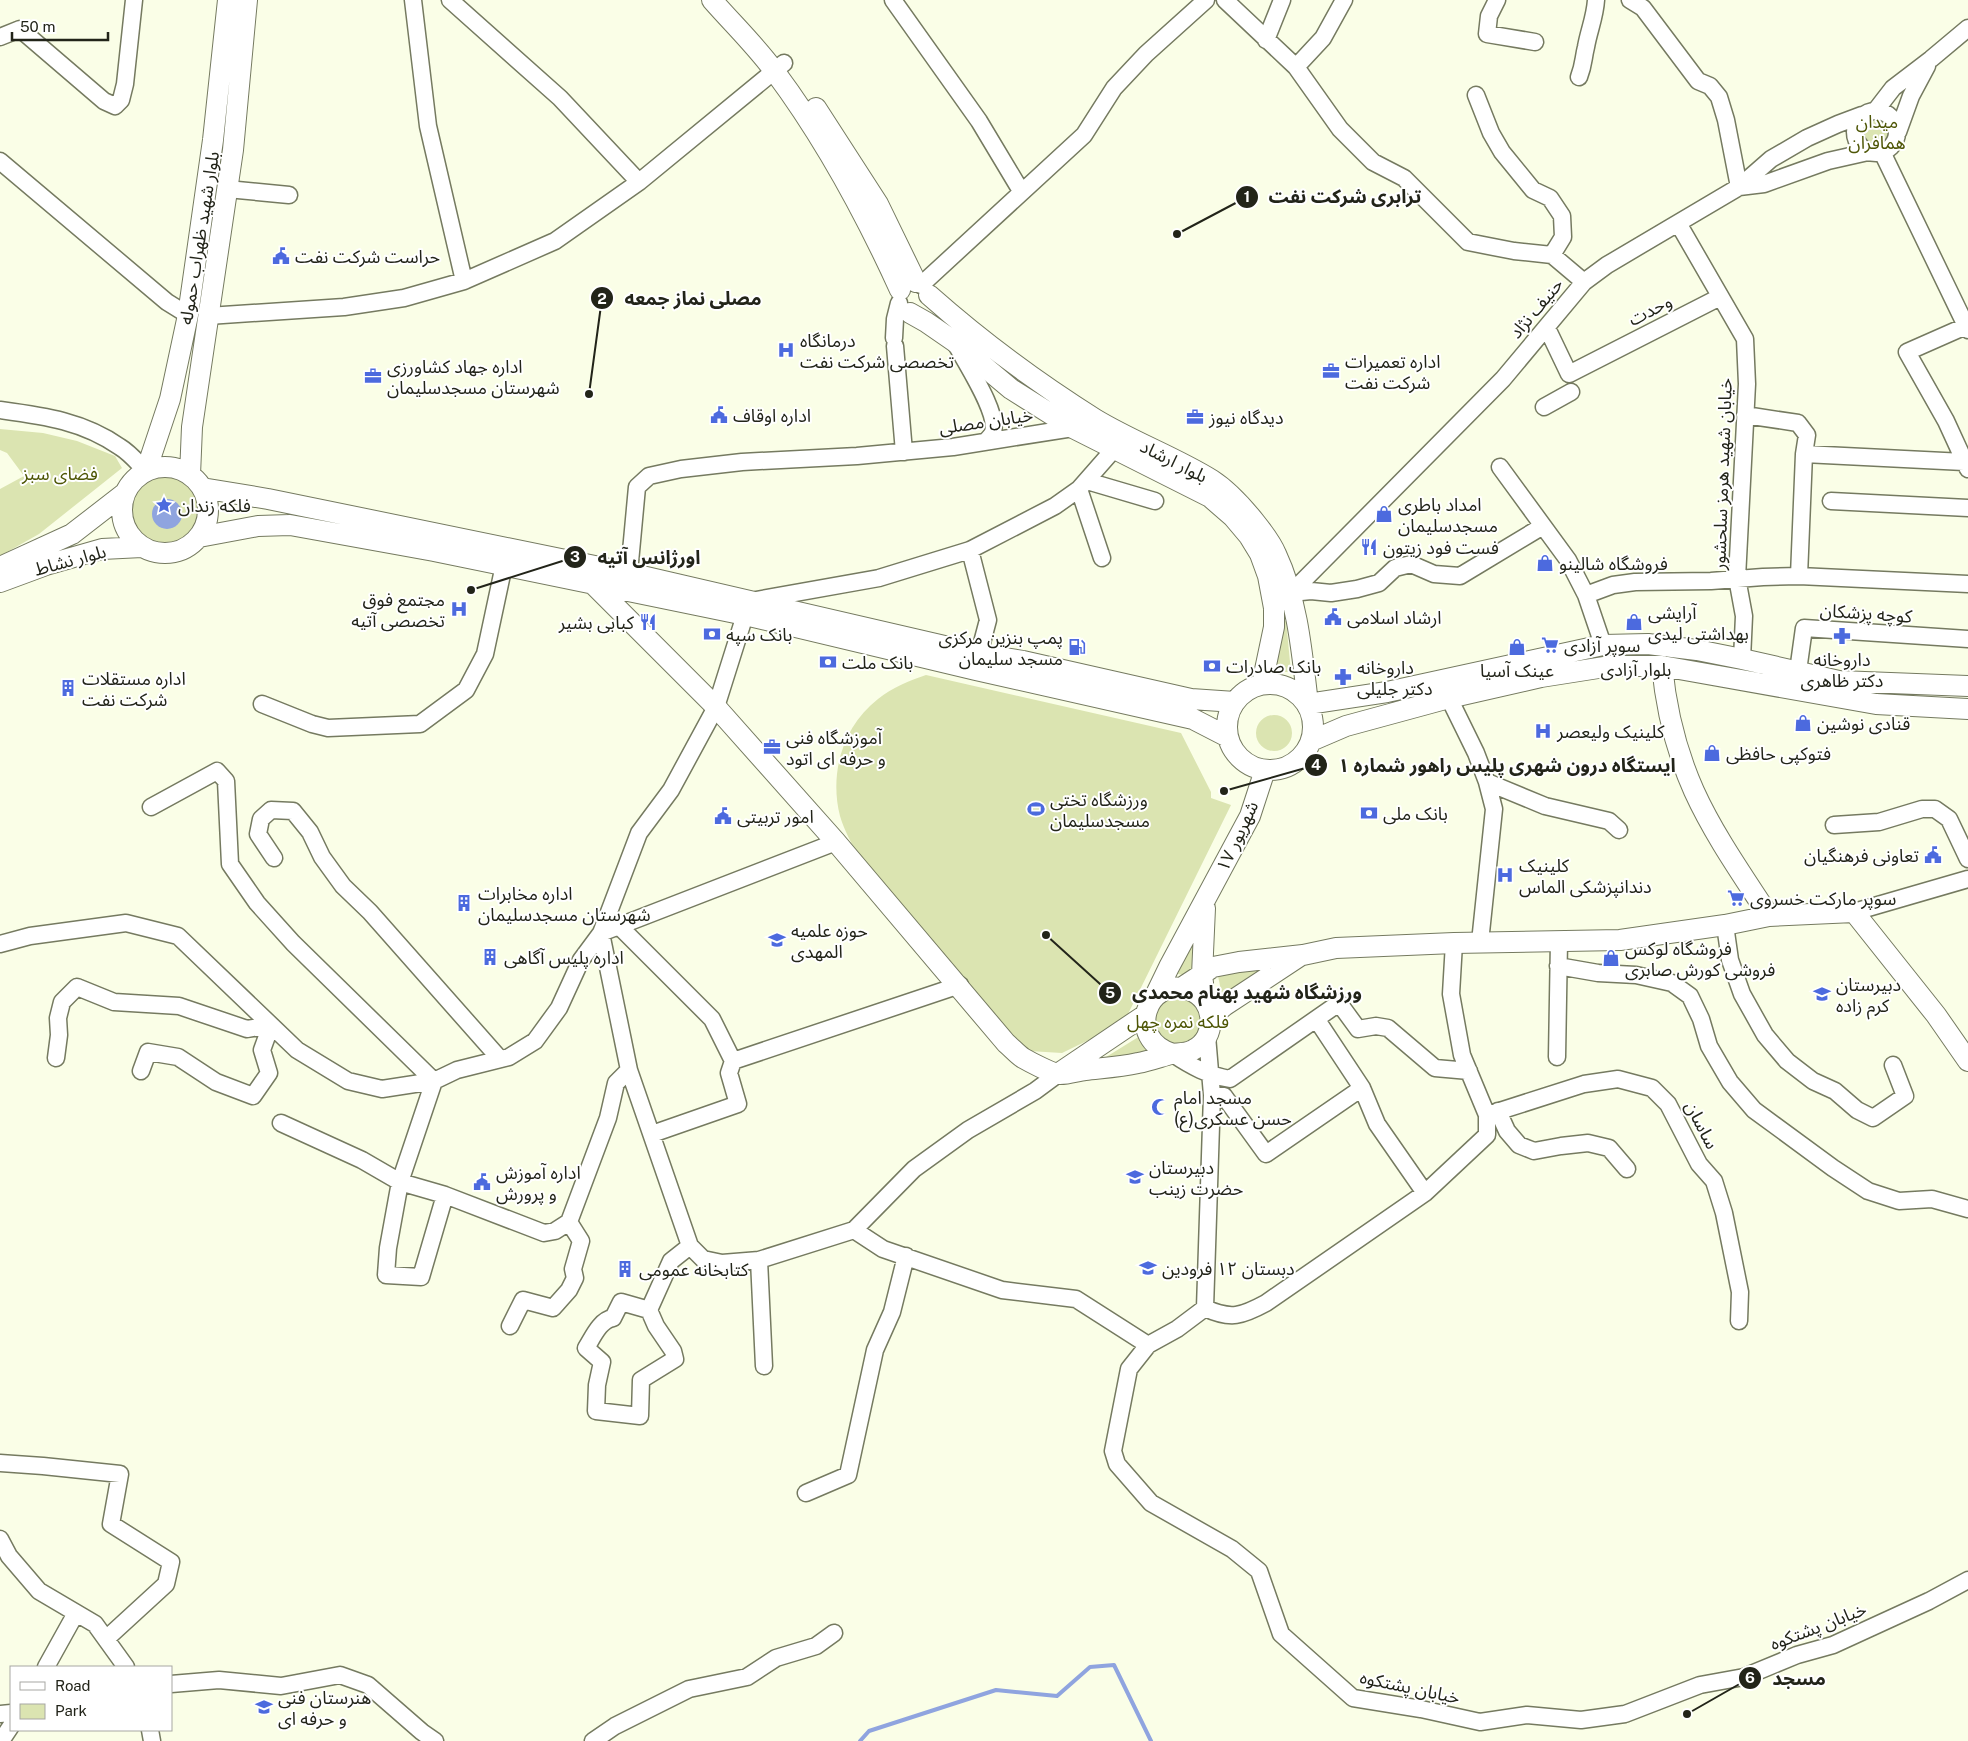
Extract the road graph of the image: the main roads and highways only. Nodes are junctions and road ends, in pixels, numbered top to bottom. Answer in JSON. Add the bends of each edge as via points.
{"nodes":[{"id":1,"x":228,"y":0,"type":"edge"},
{"id":2,"x":247,"y":0,"type":"edge"},
{"id":3,"x":712,"y":0,"type":"edge"},
{"id":4,"x":730,"y":0,"type":"edge"},
{"id":5,"x":779,"y":67,"type":"junction"},
{"id":6,"x":912,"y":295,"type":"junction"},
{"id":7,"x":164,"y":417,"type":"junction"},
{"id":8,"x":193,"y":419,"type":"junction"},
{"id":9,"x":1088,"y":429,"type":"junction"},
{"id":10,"x":146,"y":471,"type":"junction"},
{"id":11,"x":196,"y":481,"type":"junction"},
{"id":12,"x":125,"y":493,"type":"junction"},
{"id":13,"x":261,"y":498,"type":"junction"},
{"id":14,"x":258,"y":526,"type":"junction"},
{"id":15,"x":199,"y":538,"type":"junction"},
{"id":16,"x":142,"y":547,"type":"junction"},
{"id":17,"x":0,"y":567,"type":"edge"},
{"id":18,"x":0,"y":582,"type":"edge"},
{"id":19,"x":592,"y":583,"type":"junction"},
{"id":20,"x":749,"y":608,"type":"junction"},
{"id":21,"x":1662,"y":666,"type":"junction"},
{"id":22,"x":1262,"y":684,"type":"junction"},
{"id":23,"x":1968,"y":686,"type":"edge"},
{"id":24,"x":1235,"y":702,"type":"junction"},
{"id":25,"x":1308,"y":704,"type":"junction"},
{"id":26,"x":1968,"y":709,"type":"edge"},
{"id":27,"x":1228,"y":737,"type":"junction"},
{"id":28,"x":1312,"y":742,"type":"junction"},
{"id":29,"x":1265,"y":770,"type":"junction"},
{"id":30,"x":1206,"y":901,"type":"junction"},
{"id":31,"x":1769,"y":916,"type":"junction"},
{"id":32,"x":1203,"y":931,"type":"junction"},
{"id":33,"x":1303,"y":955,"type":"junction"},
{"id":34,"x":1222,"y":965,"type":"junction"},
{"id":35,"x":1202,"y":975,"type":"junction"},
{"id":36,"x":1181,"y":988,"type":"junction"},
{"id":37,"x":1150,"y":1006,"type":"junction"},
{"id":38,"x":1208,"y":1019,"type":"junction"},
{"id":39,"x":1173,"y":1054,"type":"junction"},
{"id":40,"x":1968,"y":1061,"type":"edge"},
{"id":41,"x":1058,"y":1074,"type":"junction"}],
"edges":[{"from":1,"to":7,"type":"main road","name":"بلوار شهید ظهراب حموله","via":[[213,140],[188,315]]},
{"from":2,"to":8,"type":"main road","name":"بلوار شهید ظهراب حموله","via":[[233,150]]},
{"from":3,"to":5,"type":"main road"},
{"from":4,"to":5,"type":"main road"},
{"from":5,"to":6,"type":"main road"},
{"from":6,"to":9,"type":"main road","name":"بلوار ارشاد","via":[[1000,355]]},
{"from":6,"to":9,"type":"main road","name":"بلوار ارشاد","via":[[926,322],[1011,389]]},
{"from":7,"to":8,"type":"main road","via":[[169,430],[175,434],[186,429]]},
{"from":7,"to":10,"type":"main road","name":"بلوار شهید ظهراب حموله"},
{"from":8,"to":11,"type":"main road","name":"بلوار شهید ظهراب حموله"},
{"from":9,"to":22,"type":"main road","name":"بلوار ارشاد","via":[[1115,448],[1210,497],[1234,517],[1252,542],[1268,576],[1274,608],[1274,628]]},
{"from":9,"to":25,"type":"main road","name":"بلوار ارشاد","via":[[1214,481],[1239,502],[1264,533],[1276,553],[1291,593]]},
{"from":10,"to":11,"type":"main road","via":[[168,467],[180,470]]},
{"from":10,"to":12,"type":"main road","via":[[130,484]]},
{"from":11,"to":13,"type":"main road"},
{"from":11,"to":15,"type":"main road","via":[[209,508]]},
{"from":12,"to":16,"type":"main road","via":[[122,512],[126,530]]},
{"from":12,"to":17,"type":"main road","name":"بلوار نشاط","via":[[72,534]]},
{"from":13,"to":14,"type":"main road","via":[[246,510]]},
{"from":13,"to":20,"type":"main road","via":[[629,574]]},
{"from":14,"to":15,"type":"main road"},
{"from":14,"to":19,"type":"main road","via":[[290,525]]},
{"from":15,"to":16,"type":"main road","via":[[184,550],[174,553],[154,553]]},
{"from":16,"to":18,"type":"main road","name":"بلوار نشاط","via":[[102,549]]},
{"from":19,"to":20,"type":"main road"},
{"from":19,"to":41,"type":"main road","via":[[716,707],[836,842],[1006,1043],[1023,1058]]},
{"from":20,"to":24,"type":"main road","via":[[1023,661],[1191,699]]},
{"from":20,"to":27,"type":"main road","via":[[1193,719]]},
{"from":21,"to":26,"type":"main road","name":"بلوار آزادی","via":[[1876,704]]},
{"from":21,"to":28,"type":"main road","name":"بلوار آزادی","via":[[1611,666],[1541,677],[1346,726]]},
{"from":21,"to":31,"type":"main road","via":[[1677,744],[1694,791]]},
{"from":22,"to":24,"type":"main road"},
{"from":22,"to":25,"type":"main road","via":[[1288,687]]},
{"from":23,"to":25,"type":"main road","name":"بلوار آزادی","via":[[1839,681],[1742,658],[1648,644],[1603,645],[1387,692]]},
{"from":24,"to":27,"type":"main road","via":[[1227,719]]},
{"from":25,"to":28,"type":"main road","via":[[1313,716]]},
{"from":27,"to":29,"type":"main road","via":[[1241,760]]},
{"from":28,"to":29,"type":"main road","via":[[1293,764]]},
{"from":29,"to":30,"type":"main road","name":"۱۷ شهریور","via":[[1250,816]]},
{"from":30,"to":32,"type":"main road"},
{"from":30,"to":37,"type":"main road","name":"۱۷ شهریور"},
{"from":31,"to":33,"type":"main road","via":[[1620,940],[1336,948]]},
{"from":31,"to":40,"type":"main road","via":[[1854,912],[1936,1015]]},
{"from":32,"to":34,"type":"main road"},
{"from":32,"to":35,"type":"main road"},
{"from":33,"to":34,"type":"main road"},
{"from":33,"to":38,"type":"main road"},
{"from":34,"to":35,"type":"main road"},
{"from":35,"to":36,"type":"main road"},
{"from":35,"to":38,"type":"main road"},
{"from":36,"to":37,"type":"main road","via":[[1171,989]]},
{"from":36,"to":38,"type":"main road","via":[[1200,996]]},
{"from":37,"to":39,"type":"main road","via":[[1145,1025],[1148,1036],[1163,1051]]},
{"from":37,"to":41,"type":"main road"},
{"from":38,"to":39,"type":"main road","via":[[1201,1044],[1184,1054]]},
{"from":39,"to":41,"type":"main road","via":[[1137,1064]]}]}
